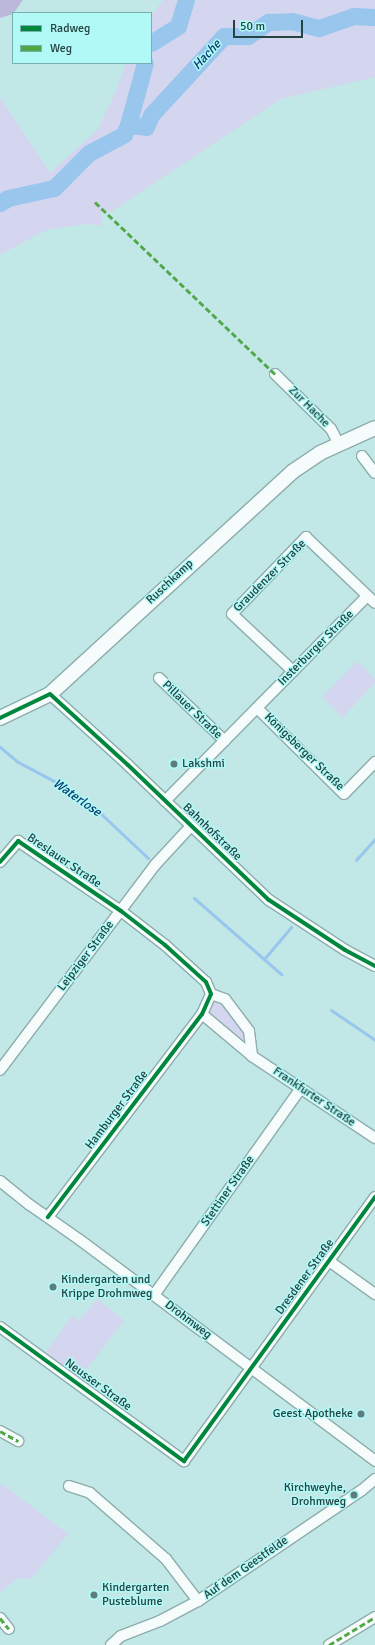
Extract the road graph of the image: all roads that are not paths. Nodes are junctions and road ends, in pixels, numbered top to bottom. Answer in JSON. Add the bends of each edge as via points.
{"nodes":[{"id":1,"x":275,"y":374,"type":"dead end"},
{"id":2,"x":375,"y":428,"type":"edge"},
{"id":3,"x":339,"y":444,"type":"junction"},
{"id":4,"x":362,"y":456,"type":"dead end"},
{"id":5,"x":375,"y":473,"type":"edge"},
{"id":6,"x":371,"y":600,"type":"edge"},
{"id":7,"x":293,"y":671,"type":"junction"},
{"id":8,"x":159,"y":678,"type":"dead end"},
{"id":9,"x":50,"y":694,"type":"junction"},
{"id":10,"x":257,"y":708,"type":"junction"},
{"id":11,"x":0,"y":718,"type":"edge"},
{"id":12,"x":225,"y":741,"type":"junction"},
{"id":13,"x":375,"y":762,"type":"edge"},
{"id":14,"x":165,"y":801,"type":"junction"},
{"id":15,"x":191,"y":826,"type":"junction"},
{"id":16,"x":0,"y":862,"type":"edge"},
{"id":17,"x":121,"y":911,"type":"junction"},
{"id":18,"x":375,"y":966,"type":"edge"},
{"id":19,"x":211,"y":994,"type":"junction"},
{"id":20,"x":202,"y":1014,"type":"junction"},
{"id":21,"x":252,"y":1056,"type":"junction"},
{"id":22,"x":0,"y":1070,"type":"edge"},
{"id":23,"x":301,"y":1088,"type":"junction"},
{"id":24,"x":375,"y":1138,"type":"edge"},
{"id":25,"x":0,"y":1181,"type":"edge"},
{"id":26,"x":375,"y":1197,"type":"edge"},
{"id":27,"x":48,"y":1218,"type":"junction"},
{"id":28,"x":329,"y":1261,"type":"junction"},
{"id":29,"x":375,"y":1294,"type":"edge"},
{"id":30,"x":154,"y":1295,"type":"junction"},
{"id":31,"x":0,"y":1327,"type":"edge"},
{"id":32,"x":253,"y":1368,"type":"junction"},
{"id":33,"x":0,"y":1431,"type":"edge"},
{"id":34,"x":18,"y":1441,"type":"dead end"},
{"id":35,"x":184,"y":1461,"type":"joint"},
{"id":36,"x":375,"y":1461,"type":"edge"},
{"id":37,"x":375,"y":1479,"type":"edge"},
{"id":38,"x":69,"y":1486,"type":"dead end"},
{"id":39,"x":198,"y":1601,"type":"junction"},
{"id":40,"x":375,"y":1617,"type":"edge"},
{"id":41,"x":0,"y":1618,"type":"edge"},
{"id":42,"x":9,"y":1629,"type":"dead end"},
{"id":43,"x":111,"y":1645,"type":"edge"},
{"id":44,"x":329,"y":1645,"type":"edge"}],
"edges":[{"from":1,"to":3,"type":"street","name":"Zur Hache","via":[[331,429]]},
{"from":2,"to":3,"type":"main road","name":"Ruschkamp"},
{"from":3,"to":9,"type":"main road","name":"Ruschkamp","via":[[314,457],[275,485]]},
{"from":4,"to":5,"type":"street"},
{"from":6,"to":7,"type":"street","name":"Insterburger Straße"},
{"from":6,"to":7,"type":"street","name":"Graudenzer Straße","via":[[306,537],[232,614]]},
{"from":7,"to":10,"type":"street","name":"Insterburger Straße"},
{"from":8,"to":12,"type":"street","name":"Pillauer Straße"},
{"from":9,"to":11,"type":"main road","name":"Ruschkamp"},
{"from":9,"to":14,"type":"street","name":"Bahnhofstraße"},
{"from":10,"to":12,"type":"street","name":"Königsberger Straße"},
{"from":10,"to":13,"type":"street","name":"Königsberger Straße","via":[[344,794]]},
{"from":12,"to":14,"type":"street","name":"Königsberger Straße"},
{"from":14,"to":15,"type":"street","name":"Bahnhofstraße"},
{"from":15,"to":17,"type":"street","name":"Leipziger Straße","via":[[155,865]]},
{"from":15,"to":18,"type":"street","name":"Bahnhofstraße","via":[[269,900],[345,950]]},
{"from":16,"to":17,"type":"street","name":"Breslauer Straße","via":[[18,841]]},
{"from":17,"to":19,"type":"street","via":[[165,945],[206,982]]},
{"from":17,"to":22,"type":"street","name":"Leipziger Straße"},
{"from":19,"to":20,"type":"street"},
{"from":19,"to":21,"type":"street","via":[[225,999],[249,1030]]},
{"from":20,"to":21,"type":"street","name":"Frankfurter Straße"},
{"from":20,"to":27,"type":"street","name":"Hamburger Straße"},
{"from":21,"to":23,"type":"street","name":"Frankfurter Straße"},
{"from":23,"to":24,"type":"street","name":"Frankfurter Straße"},
{"from":23,"to":30,"type":"street","name":"Stettiner Straße"},
{"from":25,"to":27,"type":"street","name":"Drohmweg"},
{"from":26,"to":28,"type":"street","name":"Dresdener Straße"},
{"from":27,"to":30,"type":"street","name":"Drohmweg"},
{"from":28,"to":29,"type":"street"},
{"from":28,"to":32,"type":"street","name":"Dresdener Straße"},
{"from":30,"to":32,"type":"street","name":"Drohmweg"},
{"from":31,"to":35,"type":"street","name":"Neusser Straße"},
{"from":32,"to":35,"type":"street","name":"Dresdener Straße"},
{"from":32,"to":36,"type":"street","name":"Drohmweg"},
{"from":33,"to":34,"type":"street"},
{"from":37,"to":39,"type":"street","name":"Auf dem Geestfelde"},
{"from":38,"to":39,"type":"street","via":[[90,1493],[166,1559]]},
{"from":39,"to":43,"type":"street","name":"Auf dem Geestfelde","via":[[160,1621],[121,1636]]},
{"from":40,"to":44,"type":"street"},
{"from":41,"to":42,"type":"street"}]}
